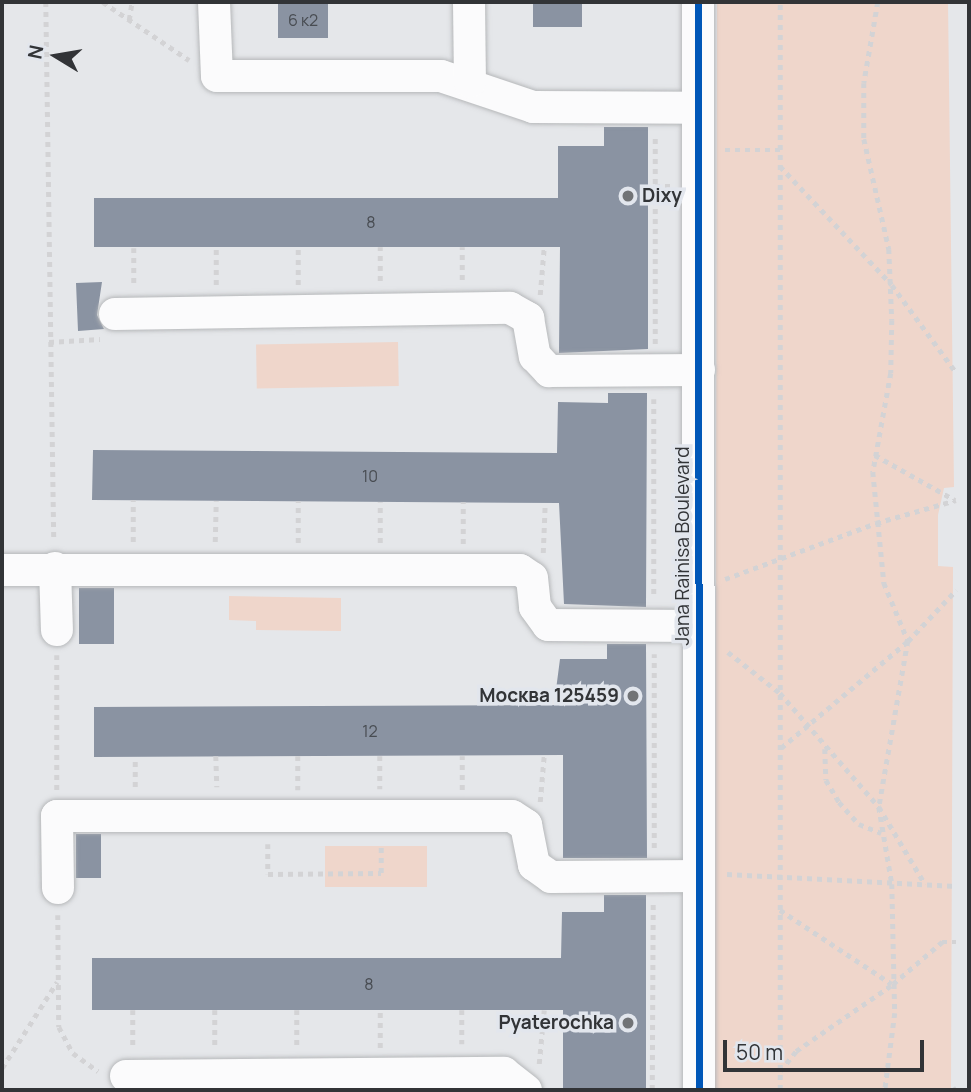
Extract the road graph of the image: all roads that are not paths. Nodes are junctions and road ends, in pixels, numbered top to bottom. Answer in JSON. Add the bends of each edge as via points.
{"nodes":[{"id":1,"x":214,"y":2,"type":"edge"},
{"id":2,"x":469,"y":2,"type":"edge"},
{"id":3,"x":698,"y":2,"type":"edge"},
{"id":4,"x":470,"y":82,"type":"junction"},
{"id":5,"x":698,"y":108,"type":"junction"},
{"id":6,"x":125,"y":314,"type":"road end"},
{"id":7,"x":699,"y":370,"type":"junction"},
{"id":8,"x":55,"y":568,"type":"junction"},
{"id":9,"x":2,"y":570,"type":"edge"},
{"id":10,"x":698,"y":626,"type":"junction"},
{"id":11,"x":57,"y":630,"type":"road end"},
{"id":12,"x":707,"y":875,"type":"junction"},
{"id":13,"x":58,"y":888,"type":"road end"},
{"id":14,"x":130,"y":1076,"type":"road end"},
{"id":15,"x":526,"y":1088,"type":"edge"},
{"id":16,"x":699,"y":1090,"type":"edge"}],
"edges":[{"from":1,"to":4,"type":"street","via":[[217,76],[441,76]]},
{"from":2,"to":4,"type":"street"},
{"from":3,"to":5,"type":"street","name":"Jana Rainisa Boulevard"},
{"from":4,"to":5,"type":"street","via":[[499,98],[533,107]]},
{"from":5,"to":7,"type":"street","name":"Jana Rainisa Boulevard"},
{"from":6,"to":7,"type":"street","via":[[510,308],[528,318],[535,356],[549,371]]},
{"from":7,"to":10,"type":"street","name":"Jana Rainisa Boulevard"},
{"from":8,"to":9,"type":"street"},
{"from":8,"to":10,"type":"street","via":[[462,569],[530,574],[535,607],[548,625]]},
{"from":8,"to":11,"type":"street"},
{"from":10,"to":12,"type":"street","name":"Jana Rainisa Boulevard"},
{"from":12,"to":13,"type":"street","via":[[551,877],[534,865],[526,825],[512,816],[57,816]]},
{"from":12,"to":16,"type":"street","name":"Jana Rainisa Boulevard"},
{"from":14,"to":15,"type":"street","via":[[504,1073]]}]}
